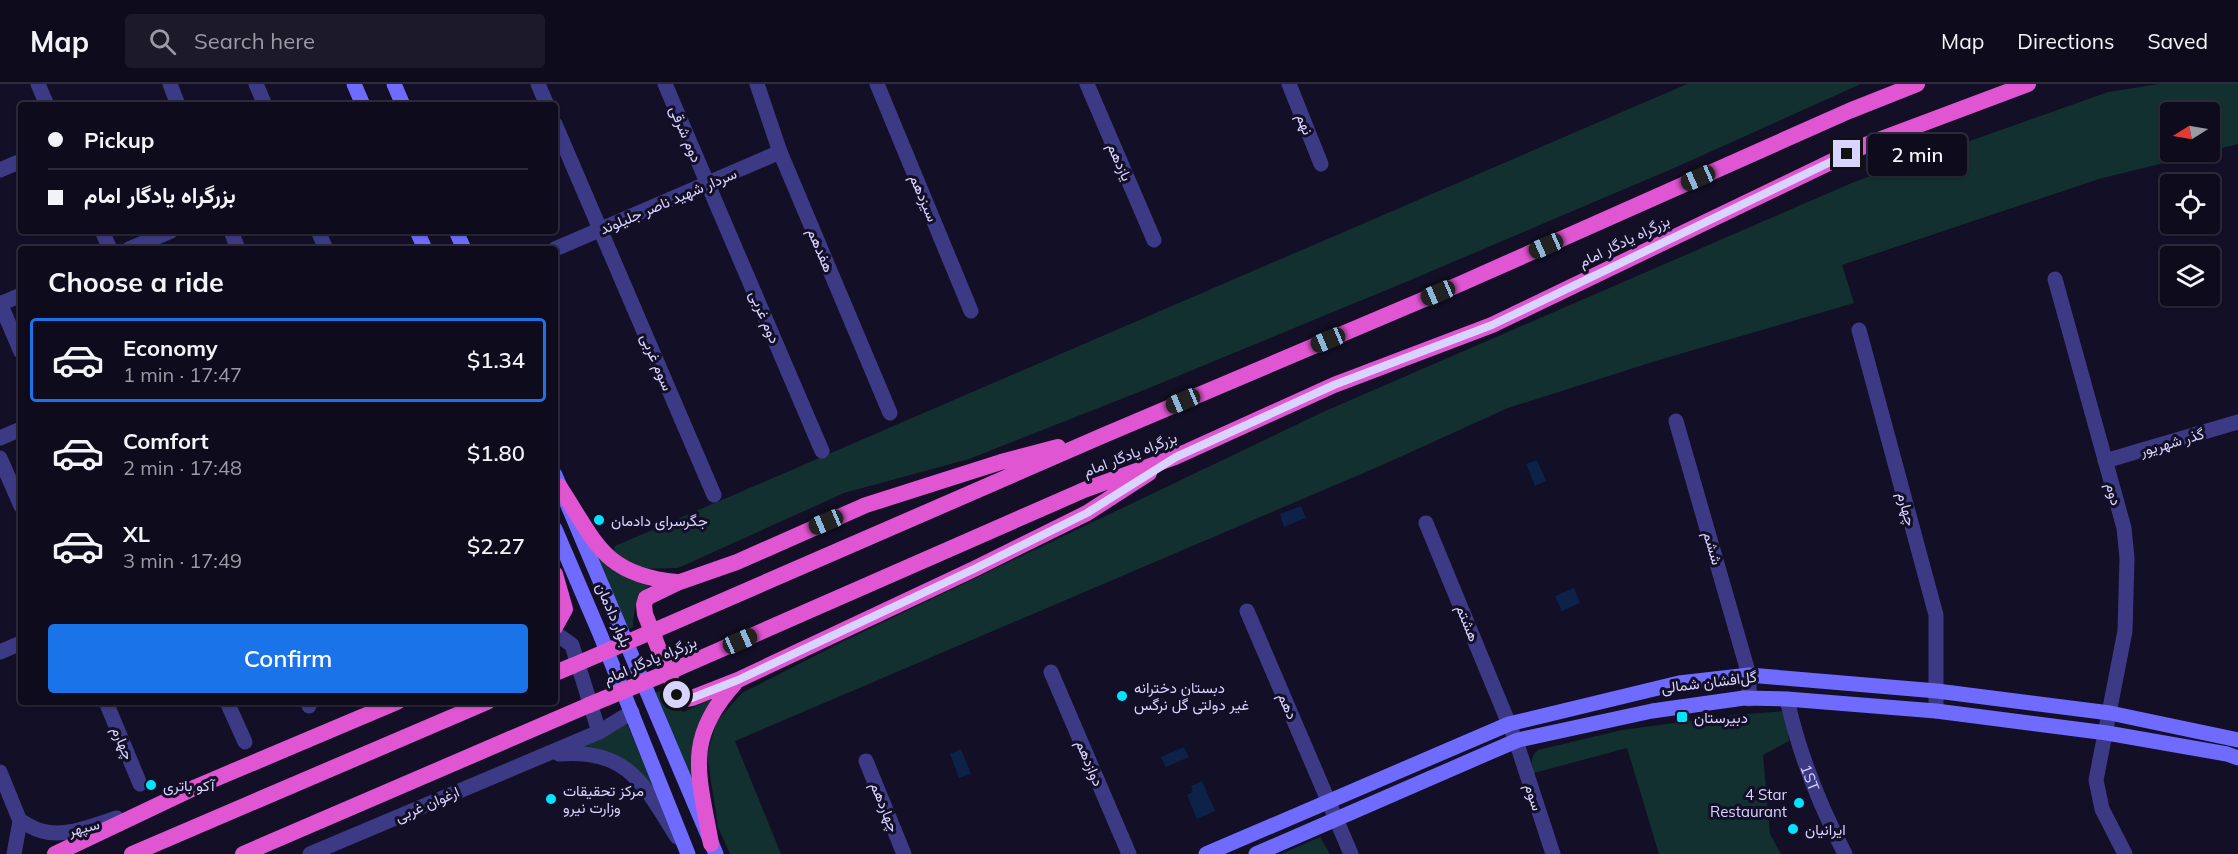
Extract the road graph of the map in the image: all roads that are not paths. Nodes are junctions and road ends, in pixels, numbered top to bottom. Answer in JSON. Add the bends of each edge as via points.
{"nodes":[{"id":1,"x":38,"y":84,"type":"edge"},
{"id":2,"x":170,"y":84,"type":"edge"},
{"id":3,"x":256,"y":84,"type":"edge"},
{"id":4,"x":354,"y":84,"type":"edge"},
{"id":5,"x":394,"y":84,"type":"edge"},
{"id":6,"x":538,"y":84,"type":"edge"},
{"id":7,"x":665,"y":84,"type":"edge"},
{"id":8,"x":757,"y":84,"type":"edge"},
{"id":9,"x":877,"y":84,"type":"edge"},
{"id":10,"x":1087,"y":84,"type":"edge"},
{"id":11,"x":1289,"y":84,"type":"edge"},
{"id":12,"x":1917,"y":84,"type":"edge"},
{"id":13,"x":2028,"y":84,"type":"edge"},
{"id":14,"x":46,"y":102,"type":"edge"},
{"id":15,"x":177,"y":102,"type":"edge"},
{"id":16,"x":264,"y":102,"type":"edge"},
{"id":17,"x":362,"y":102,"type":"edge"},
{"id":18,"x":402,"y":102,"type":"edge"},
{"id":19,"x":546,"y":102,"type":"edge"},
{"id":20,"x":558,"y":131,"type":"edge"},
{"id":21,"x":780,"y":152,"type":"junction"},
{"id":22,"x":18,"y":162,"type":"edge"},
{"id":23,"x":1322,"y":164,"type":"dead end"},
{"id":24,"x":0,"y":170,"type":"edge"},
{"id":25,"x":708,"y":183,"type":"junction"},
{"id":26,"x":601,"y":230,"type":"junction"},
{"id":27,"x":164,"y":234,"type":"edge"},
{"id":28,"x":1154,"y":240,"type":"dead end"},
{"id":29,"x":136,"y":246,"type":"edge"},
{"id":30,"x":558,"y":248,"type":"edge"},
{"id":31,"x":2055,"y":279,"type":"dead end"},
{"id":32,"x":18,"y":296,"type":"edge"},
{"id":33,"x":0,"y":304,"type":"edge"},
{"id":34,"x":971,"y":311,"type":"dead end"},
{"id":35,"x":1859,"y":330,"type":"dead end"},
{"id":36,"x":18,"y":345,"type":"edge"},
{"id":37,"x":890,"y":413,"type":"dead end"},
{"id":38,"x":1676,"y":422,"type":"dead end"},
{"id":39,"x":2238,"y":422,"type":"edge"},
{"id":40,"x":18,"y":430,"type":"edge"},
{"id":41,"x":1102,"y":436,"type":"junction"},
{"id":42,"x":0,"y":438,"type":"edge"},
{"id":43,"x":822,"y":451,"type":"dead end"},
{"id":44,"x":1176,"y":457,"type":"junction"},
{"id":45,"x":0,"y":458,"type":"edge"},
{"id":46,"x":2105,"y":461,"type":"junction"},
{"id":47,"x":558,"y":483,"type":"edge"},
{"id":48,"x":558,"y":483,"type":"edge"},
{"id":49,"x":714,"y":495,"type":"dead end"},
{"id":50,"x":18,"y":499,"type":"edge"},
{"id":51,"x":1426,"y":523,"type":"dead end"},
{"id":52,"x":558,"y":536,"type":"edge"},
{"id":53,"x":677,"y":582,"type":"junction"},
{"id":54,"x":558,"y":584,"type":"edge"},
{"id":55,"x":1247,"y":611,"type":"dead end"},
{"id":56,"x":558,"y":622,"type":"edge"},
{"id":57,"x":558,"y":635,"type":"edge"},
{"id":58,"x":18,"y":644,"type":"edge"},
{"id":59,"x":0,"y":652,"type":"edge"},
{"id":60,"x":558,"y":672,"type":"edge"},
{"id":61,"x":1051,"y":672,"type":"dead end"},
{"id":62,"x":1749,"y":675,"type":"junction"},
{"id":63,"x":738,"y":680,"type":"junction"},
{"id":64,"x":1937,"y":691,"type":"junction"},
{"id":65,"x":1749,"y":699,"type":"junction"},
{"id":66,"x":1787,"y":699,"type":"junction"},
{"id":67,"x":106,"y":705,"type":"edge"},
{"id":68,"x":228,"y":705,"type":"edge"},
{"id":69,"x":389,"y":705,"type":"edge"},
{"id":70,"x":480,"y":705,"type":"edge"},
{"id":71,"x":1936,"y":711,"type":"junction"},
{"id":72,"x":632,"y":712,"type":"junction"},
{"id":73,"x":2110,"y":713,"type":"junction"},
{"id":74,"x":1509,"y":724,"type":"junction"},
{"id":75,"x":599,"y":732,"type":"junction"},
{"id":76,"x":2107,"y":733,"type":"junction"},
{"id":77,"x":1516,"y":741,"type":"junction"},
{"id":78,"x":2238,"y":741,"type":"edge"},
{"id":79,"x":245,"y":742,"type":"dead end"},
{"id":80,"x":544,"y":755,"type":"junction"},
{"id":81,"x":2238,"y":758,"type":"edge"},
{"id":82,"x":866,"y":761,"type":"dead end"},
{"id":83,"x":0,"y":772,"type":"edge"},
{"id":84,"x":140,"y":784,"type":"dead end"},
{"id":85,"x":1330,"y":801,"type":"junction"},
{"id":86,"x":149,"y":808,"type":"junction"},
{"id":87,"x":1338,"y":820,"type":"junction"},
{"id":88,"x":20,"y":821,"type":"junction"},
{"id":89,"x":713,"y":849,"type":"edge"},
{"id":90,"x":687,"y":853,"type":"edge"},
{"id":91,"x":14,"y":854,"type":"edge"},
{"id":92,"x":55,"y":854,"type":"edge"},
{"id":93,"x":132,"y":854,"type":"edge"},
{"id":94,"x":243,"y":854,"type":"edge"},
{"id":95,"x":310,"y":854,"type":"edge"},
{"id":96,"x":904,"y":854,"type":"edge"},
{"id":97,"x":1129,"y":854,"type":"edge"},
{"id":98,"x":1206,"y":854,"type":"edge"},
{"id":99,"x":1256,"y":854,"type":"edge"},
{"id":100,"x":1351,"y":854,"type":"edge"},
{"id":101,"x":1553,"y":854,"type":"edge"},
{"id":102,"x":1845,"y":854,"type":"edge"},
{"id":103,"x":2125,"y":854,"type":"edge"}],
"edges":[{"from":1,"to":14,"type":"street"},
{"from":2,"to":15,"type":"street"},
{"from":3,"to":16,"type":"street"},
{"from":4,"to":17,"type":"main road"},
{"from":5,"to":18,"type":"main road"},
{"from":6,"to":19,"type":"street"},
{"from":7,"to":25,"type":"street","name":"دوم شرقی"},
{"from":8,"to":21,"type":"street","name":"هفدهم"},
{"from":9,"to":34,"type":"street","name":"سیزدهم"},
{"from":10,"to":28,"type":"street","name":"یازدهم"},
{"from":11,"to":23,"type":"street","name":"نهم"},
{"from":12,"to":41,"type":"highway","name":"بزرگراه یادگار امام"},
{"from":13,"to":44,"type":"highway","name":"بزرگراه یادگار امام","via":[[1868,144],[1492,325],[1334,385]]},
{"from":20,"to":26,"type":"street","name":"سوم غربی"},
{"from":21,"to":25,"type":"street","name":"سردار شهید ناصر جلیلوند"},
{"from":21,"to":37,"type":"street","name":"هفدهم"},
{"from":22,"to":24,"type":"street"},
{"from":25,"to":26,"type":"street","name":"سردار شهید ناصر جلیلوند"},
{"from":25,"to":43,"type":"street","name":"دوم غربی"},
{"from":26,"to":30,"type":"street","name":"سردار شهید ناصر جلیلوند"},
{"from":26,"to":49,"type":"street","name":"سوم غربی"},
{"from":27,"to":29,"type":"street"},
{"from":31,"to":46,"type":"street","name":"دوم"},
{"from":32,"to":33,"type":"street"},
{"from":33,"to":36,"type":"street"},
{"from":35,"to":64,"type":"street","name":"چهارم","via":[[1936,615]]},
{"from":38,"to":62,"type":"street","name":"ششم"},
{"from":39,"to":46,"type":"street","name":"گذر شهریور"},
{"from":40,"to":42,"type":"street"},
{"from":41,"to":53,"type":"highway","via":[[1001,462],[876,502],[737,562]]},
{"from":41,"to":60,"type":"highway","name":"بزرگراه یادگار امام","bridge":true},
{"from":44,"to":63,"type":"highway","via":[[1087,513]]},
{"from":44,"to":94,"type":"highway","name":"بزرگراه یادگار امام","bridge":true,"via":[[1084,490]]},
{"from":45,"to":50,"type":"street"},
{"from":46,"to":73,"type":"street","name":"دوم","via":[[2124,528],[2127,558],[2125,631]]},
{"from":47,"to":53,"type":"highway","via":[[608,558],[634,574]]},
{"from":48,"to":89,"type":"main road","name":"بلوار دادمان"},
{"from":51,"to":74,"type":"street","name":"هشتم"},
{"from":52,"to":72,"type":"main road","name":"بلوار دادمان"},
{"from":53,"to":63,"type":"highway","via":[[646,598],[644,605],[677,695],[692,698]]},
{"from":54,"to":56,"type":"highway","via":[[565,609]]},
{"from":55,"to":85,"type":"street","name":"دهم"},
{"from":57,"to":75,"type":"street","via":[[572,645]]},
{"from":58,"to":59,"type":"street"},
{"from":61,"to":97,"type":"street","name":"دوازدهم"},
{"from":62,"to":64,"type":"main road","name":"گل‌افشان شمالی"},
{"from":62,"to":65,"type":"street","name":"ششم"},
{"from":62,"to":74,"type":"main road","name":"گل‌افشان شمالی","via":[[1679,683]]},
{"from":63,"to":89,"type":"highway","via":[[712,712],[700,748],[698,773]]},
{"from":64,"to":71,"type":"street","name":"چهارم"},
{"from":64,"to":73,"type":"main road","name":"گل‌افشان شمالی"},
{"from":65,"to":66,"type":"main road","name":"گل‌افشان شمالی"},
{"from":65,"to":77,"type":"main road","name":"گل‌افشان شمالی","via":[[1652,711]]},
{"from":66,"to":71,"type":"main road","name":"گل‌افشان شمالی"},
{"from":66,"to":102,"type":"street","name":"1ST","via":[[1812,784]]},
{"from":67,"to":84,"type":"street","name":"چهارم"},
{"from":68,"to":79,"type":"street"},
{"from":69,"to":86,"type":"highway"},
{"from":70,"to":93,"type":"highway"},
{"from":71,"to":76,"type":"main road","name":"گل‌افشان شمالی"},
{"from":72,"to":75,"type":"street","name":"ارغوان غربی"},
{"from":72,"to":90,"type":"main road","name":"بلوار دادمان"},
{"from":73,"to":76,"type":"street","name":"دوم"},
{"from":73,"to":78,"type":"main road","name":"گل‌افشان شمالی"},
{"from":74,"to":77,"type":"street","name":"هشتم"},
{"from":74,"to":85,"type":"main road","name":"گل‌افشان شمالی"},
{"from":75,"to":80,"type":"street","name":"ارغوان غربی"},
{"from":76,"to":81,"type":"main road","name":"گل‌افشان شمالی"},
{"from":76,"to":103,"type":"street","name":"دوم","via":[[2096,780],[2102,809]]},
{"from":77,"to":87,"type":"main road","name":"گل‌افشان شمالی"},
{"from":77,"to":101,"type":"street","name":"سوم"},
{"from":80,"to":90,"type":"street","name":"ارغوان غربی","via":[[599,754],[619,763],[651,796]]},
{"from":80,"to":95,"type":"street","name":"ارغوان غربی"},
{"from":82,"to":96,"type":"street","name":"چهاردهم"},
{"from":83,"to":88,"type":"street"},
{"from":85,"to":87,"type":"street","name":"دهم"},
{"from":85,"to":98,"type":"main road","name":"گل‌افشان شمالی"},
{"from":86,"to":88,"type":"street","name":"سپهر","via":[[71,832],[41,831]]},
{"from":86,"to":92,"type":"highway"},
{"from":87,"to":99,"type":"main road","name":"گل‌افشان شمالی"},
{"from":87,"to":100,"type":"street","name":"دهم"},
{"from":88,"to":91,"type":"street"}]}
